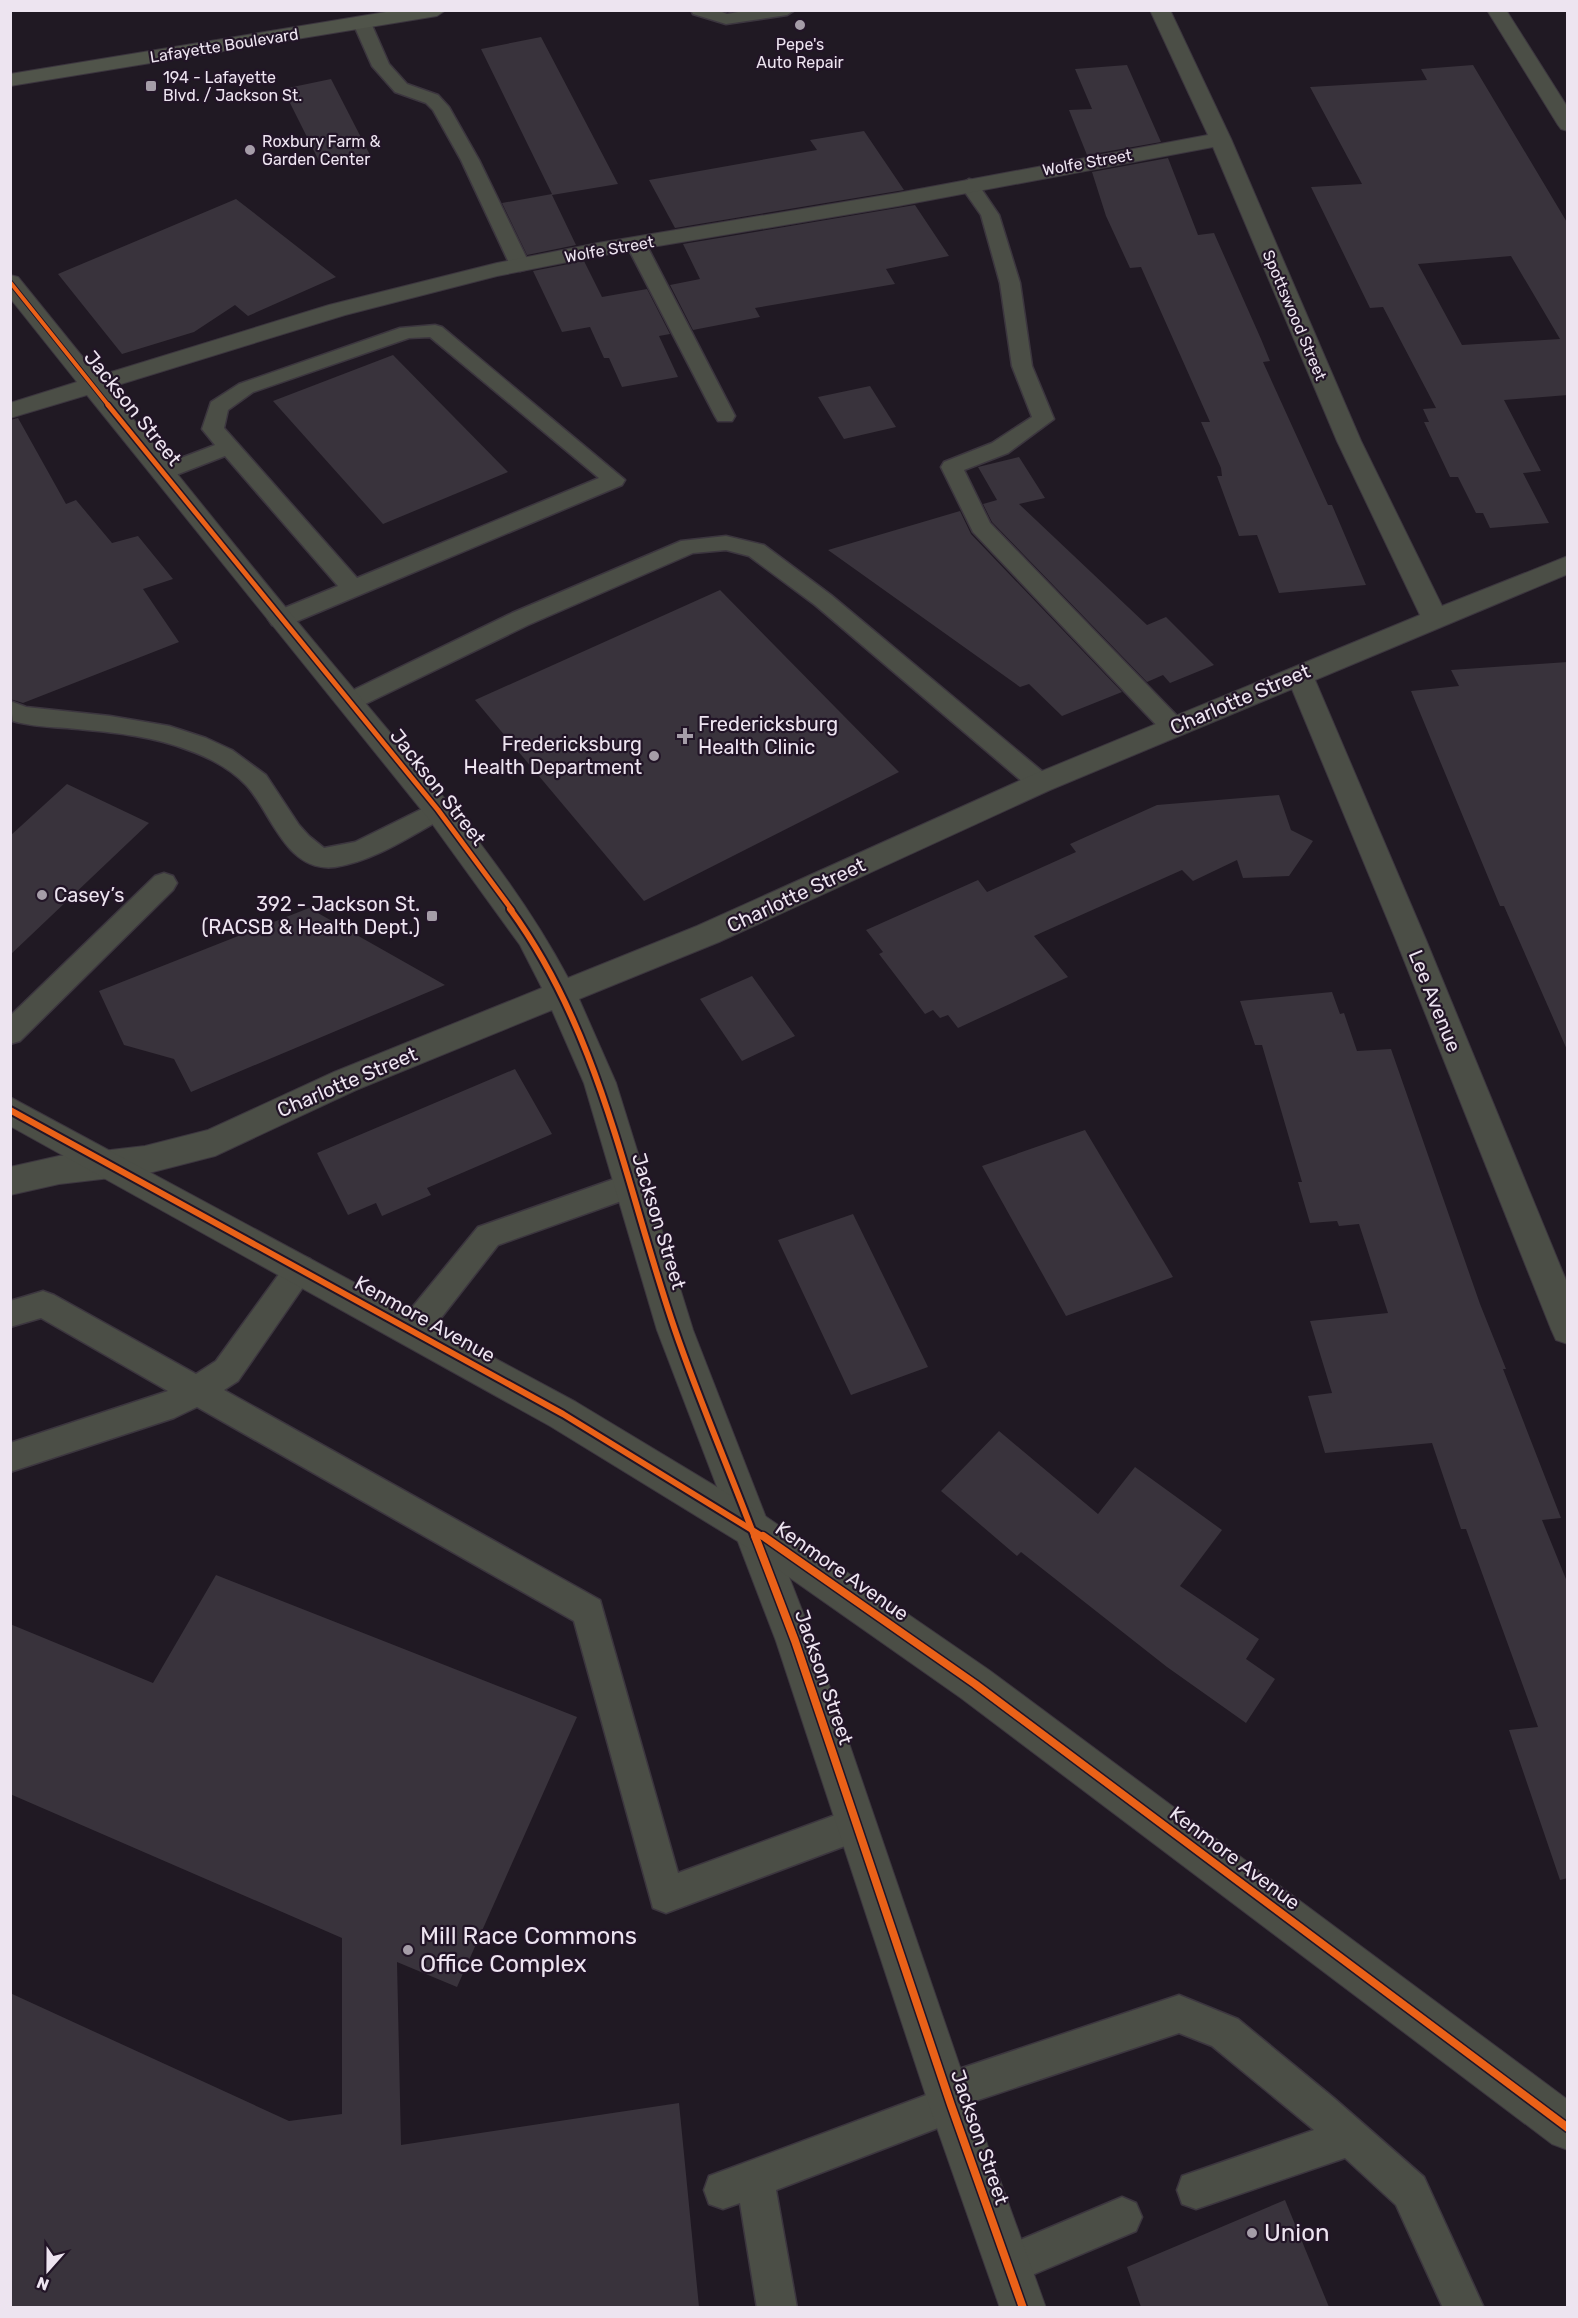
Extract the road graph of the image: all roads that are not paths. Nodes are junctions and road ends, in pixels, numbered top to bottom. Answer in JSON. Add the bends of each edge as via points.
{"nodes":[{"id":1,"x":437,"y":10,"type":"edge"},
{"id":2,"x":699,"y":10,"type":"edge"},
{"id":3,"x":787,"y":10,"type":"edge"},
{"id":4,"x":1160,"y":10,"type":"edge"},
{"id":5,"x":1496,"y":10,"type":"edge"},
{"id":6,"x":362,"y":23,"type":"junction"},
{"id":7,"x":10,"y":80,"type":"edge"},
{"id":8,"x":1568,"y":125,"type":"edge"},
{"id":9,"x":1220,"y":139,"type":"junction"},
{"id":10,"x":969,"y":185,"type":"junction"},
{"id":11,"x":636,"y":244,"type":"junction"},
{"id":12,"x":519,"y":266,"type":"junction"},
{"id":13,"x":10,"y":282,"type":"edge"},
{"id":14,"x":94,"y":385,"type":"junction"},
{"id":15,"x":10,"y":411,"type":"edge"},
{"id":16,"x":725,"y":416,"type":"dead end"},
{"id":17,"x":229,"y":447,"type":"junction"},
{"id":18,"x":163,"y":473,"type":"junction"},
{"id":19,"x":1568,"y":564,"type":"edge"},
{"id":20,"x":353,"y":588,"type":"junction"},
{"id":21,"x":1435,"y":618,"type":"junction"},
{"id":22,"x":280,"y":619,"type":"junction"},
{"id":23,"x":1299,"y":674,"type":"junction"},
{"id":24,"x":349,"y":702,"type":"junction"},
{"id":25,"x":10,"y":709,"type":"edge"},
{"id":26,"x":1173,"y":727,"type":"junction"},
{"id":27,"x":1040,"y":783,"type":"junction"},
{"id":28,"x":438,"y":810,"type":"junction"},
{"id":29,"x":164,"y":883,"type":"dead end"},
{"id":30,"x":561,"y":994,"type":"junction"},
{"id":31,"x":10,"y":1033,"type":"edge"},
{"id":32,"x":10,"y":1110,"type":"edge"},
{"id":33,"x":110,"y":1165,"type":"junction"},
{"id":34,"x":10,"y":1182,"type":"edge"},
{"id":35,"x":631,"y":1185,"type":"junction"},
{"id":36,"x":300,"y":1268,"type":"junction"},
{"id":37,"x":10,"y":1314,"type":"edge"},
{"id":38,"x":1568,"y":1329,"type":"edge"},
{"id":39,"x":412,"y":1331,"type":"junction"},
{"id":40,"x":196,"y":1390,"type":"junction"},
{"id":41,"x":10,"y":1458,"type":"edge"},
{"id":42,"x":752,"y":1529,"type":"junction"},
{"id":43,"x":857,"y":1824,"type":"junction"},
{"id":44,"x":949,"y":2099,"type":"junction"},
{"id":45,"x":1568,"y":2128,"type":"edge"},
{"id":46,"x":1351,"y":2137,"type":"junction"},
{"id":47,"x":1196,"y":2190,"type":"dead end"},
{"id":48,"x":1122,"y":2217,"type":"dead end"},
{"id":49,"x":1008,"y":2265,"type":"junction"},
{"id":50,"x":777,"y":2307,"type":"edge"},
{"id":51,"x":1023,"y":2307,"type":"edge"},
{"id":52,"x":1464,"y":2307,"type":"edge"}],
"edges":[{"from":1,"to":6,"type":"main road","name":"Lafayette Boulevard"},
{"from":2,"to":3,"type":"lane","via":[[726,19]]},
{"from":4,"to":9,"type":"street","name":"Spottswood Street"},
{"from":5,"to":8,"type":"street"},
{"from":6,"to":7,"type":"main road","name":"Lafayette Boulevard"},
{"from":6,"to":12,"type":"lane","via":[[381,66],[401,88],[432,99],[440,107],[470,160]]},
{"from":9,"to":10,"type":"street","name":"Wolfe Street"},
{"from":9,"to":21,"type":"street","name":"Spottswood Street","via":[[1349,441]]},
{"from":10,"to":11,"type":"street","name":"Wolfe Street"},
{"from":10,"to":26,"type":"lane","via":[[990,215],[1010,283],[1022,366],[1043,419],[1000,448],[952,467],[981,527]]},
{"from":11,"to":12,"type":"street","name":"Wolfe Street"},
{"from":11,"to":16,"type":"lane"},
{"from":12,"to":14,"type":"street","name":"Wolfe Street","via":[[376,299]]},
{"from":13,"to":14,"type":"street","name":"Jackson Street"},
{"from":14,"to":15,"type":"street","name":"Wolfe Street"},
{"from":14,"to":18,"type":"street","name":"Jackson Street"},
{"from":17,"to":18,"type":"lane"},
{"from":17,"to":20,"type":"lane"},
{"from":17,"to":20,"type":"lane","via":[[213,429],[218,408],[246,388],[407,332],[435,330],[614,480]]},
{"from":18,"to":22,"type":"street","name":"Jackson Street"},
{"from":19,"to":21,"type":"street","name":"Charlotte Street"},
{"from":20,"to":22,"type":"lane"},
{"from":21,"to":23,"type":"street","name":"Charlotte Street"},
{"from":22,"to":24,"type":"street","name":"Jackson Street"},
{"from":23,"to":26,"type":"street","name":"Charlotte Street"},
{"from":23,"to":38,"type":"street","name":"Lee Avenue"},
{"from":24,"to":27,"type":"lane","via":[[519,619],[679,550],[726,543],[756,550],[823,600]]},
{"from":24,"to":28,"type":"street","name":"Jackson Street"},
{"from":25,"to":28,"type":"lane","via":[[21,715],[174,736],[215,751],[250,773],[306,850],[322,857],[346,855]]},
{"from":26,"to":27,"type":"street","name":"Charlotte Street"},
{"from":27,"to":30,"type":"street","name":"Charlotte Street","via":[[708,934]]},
{"from":28,"to":30,"type":"street","name":"Jackson Street","via":[[531,938]]},
{"from":29,"to":31,"type":"lane"},
{"from":30,"to":33,"type":"street","name":"Charlotte Street","via":[[345,1081],[215,1142]]},
{"from":30,"to":35,"type":"street","name":"Jackson Street","via":[[600,1083]]},
{"from":32,"to":33,"type":"street","name":"Kenmore Avenue"},
{"from":33,"to":34,"type":"street","name":"Charlotte Street","via":[[59,1170]]},
{"from":33,"to":36,"type":"street","name":"Kenmore Avenue"},
{"from":35,"to":39,"type":"lane","via":[[488,1236]]},
{"from":35,"to":42,"type":"street","name":"Jackson Street","via":[[675,1330]]},
{"from":36,"to":39,"type":"street","name":"Kenmore Avenue"},
{"from":36,"to":40,"type":"lane","via":[[227,1371]]},
{"from":37,"to":40,"type":"lane","via":[[43,1304]]},
{"from":39,"to":42,"type":"street","name":"Kenmore Avenue","via":[[563,1414]]},
{"from":40,"to":41,"type":"lane","via":[[139,1418]]},
{"from":40,"to":43,"type":"lane","via":[[588,1611],[666,1895]]},
{"from":42,"to":43,"type":"street","name":"Jackson Street"},
{"from":42,"to":45,"type":"street","name":"Kenmore Avenue","via":[[975,1684]]},
{"from":43,"to":44,"type":"street","name":"Jackson Street"},
{"from":44,"to":46,"type":"lane","via":[[1179,2014],[1225,2032]]},
{"from":44,"to":49,"type":"street","name":"Jackson Street"},
{"from":44,"to":50,"type":"lane","via":[[739,2185]]},
{"from":46,"to":47,"type":"lane"},
{"from":46,"to":52,"type":"lane","via":[[1410,2191]]},
{"from":48,"to":49,"type":"lane"},
{"from":49,"to":51,"type":"street","name":"Jackson Street"}]}
